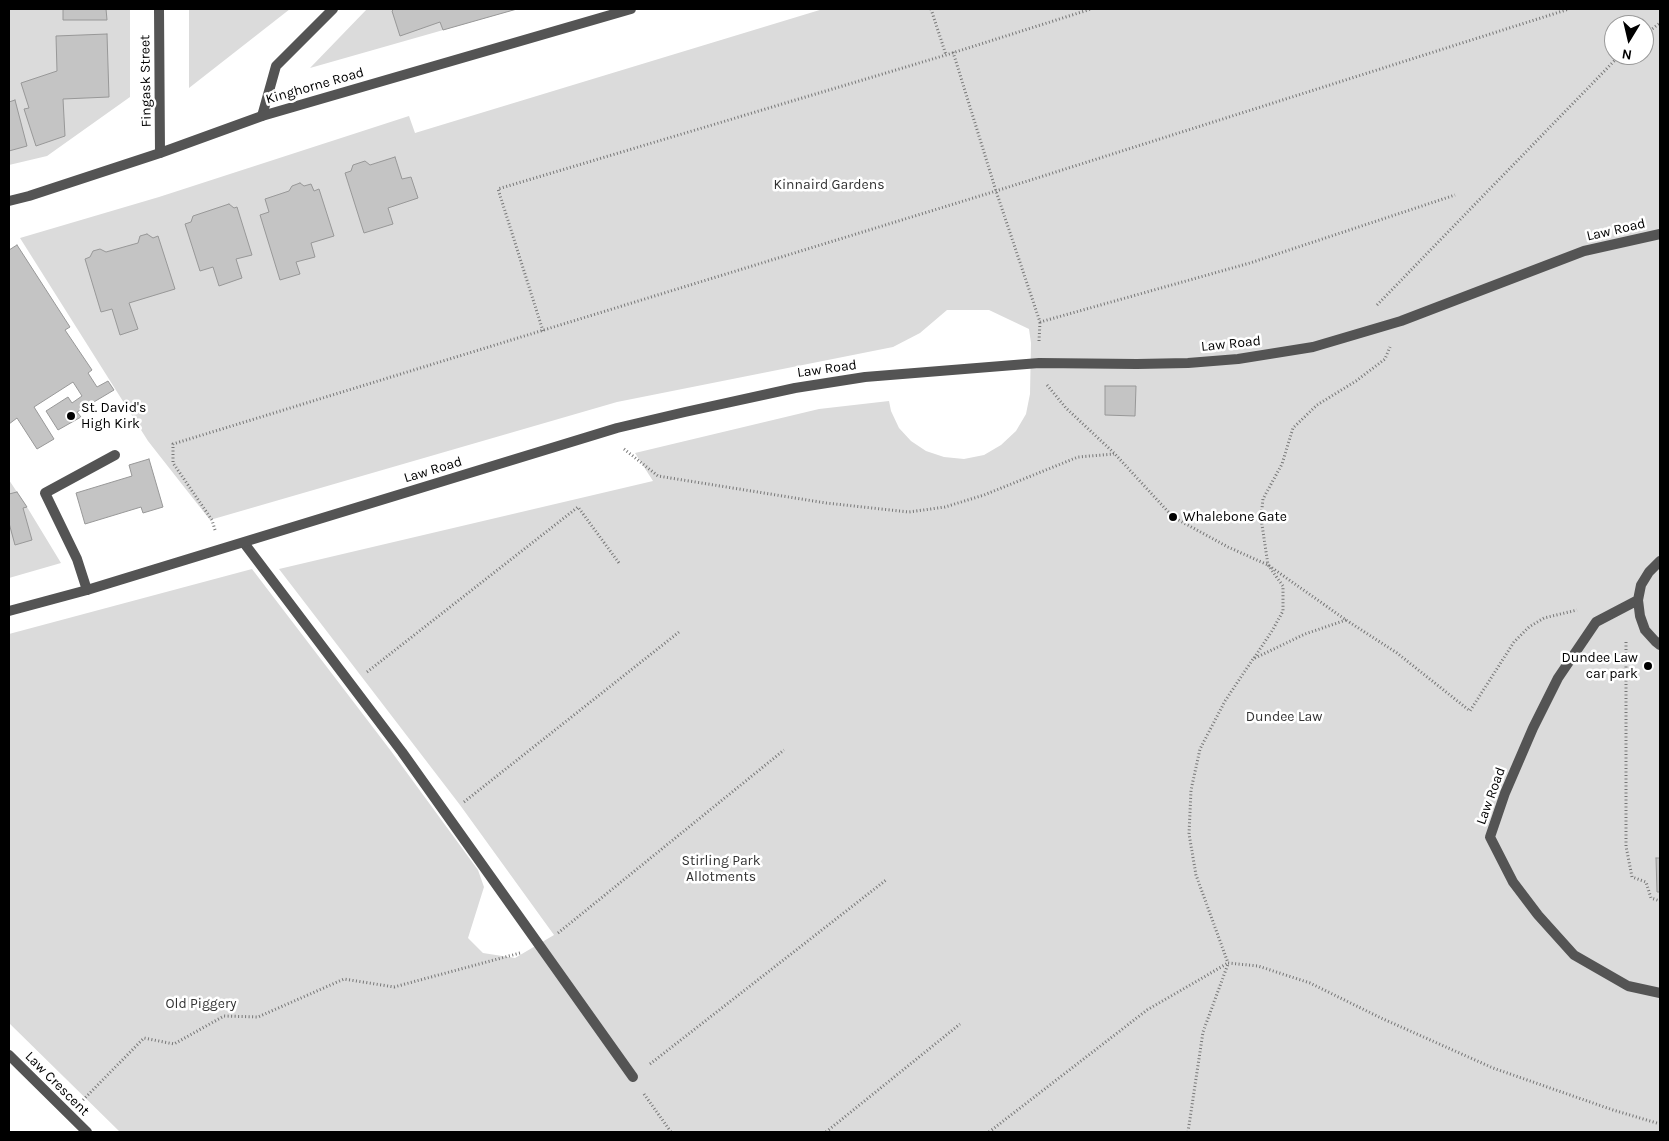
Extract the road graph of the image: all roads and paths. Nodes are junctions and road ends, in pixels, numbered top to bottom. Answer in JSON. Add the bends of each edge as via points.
{"nodes":[{"id":1,"x":159,"y":9,"type":"edge"},
{"id":2,"x":333,"y":9,"type":"edge"},
{"id":3,"x":631,"y":9,"type":"edge"},
{"id":4,"x":931,"y":9,"type":"edge"},
{"id":5,"x":1091,"y":9,"type":"edge"},
{"id":6,"x":1569,"y":9,"type":"edge"},
{"id":7,"x":953,"y":52,"type":"junction"},
{"id":8,"x":946,"y":54,"type":"junction"},
{"id":9,"x":1610,"y":65,"type":"edge"},
{"id":10,"x":262,"y":116,"type":"junction"},
{"id":11,"x":160,"y":153,"type":"junction"},
{"id":12,"x":996,"y":191,"type":"junction"},
{"id":13,"x":1455,"y":195,"type":"dead end"},
{"id":14,"x":9,"y":200,"type":"edge"},
{"id":15,"x":1660,"y":234,"type":"edge"},
{"id":16,"x":1401,"y":321,"type":"junction"},
{"id":17,"x":1378,"y":329,"type":"junction"},
{"id":18,"x":543,"y":331,"type":"junction"},
{"id":19,"x":1039,"y":363,"type":"junction"},
{"id":20,"x":624,"y":449,"type":"dead end"},
{"id":21,"x":1114,"y":454,"type":"junction"},
{"id":22,"x":115,"y":455,"type":"dead end"},
{"id":23,"x":244,"y":542,"type":"junction"},
{"id":24,"x":222,"y":549,"type":"junction"},
{"id":25,"x":1660,"y":561,"type":"edge"},
{"id":26,"x":619,"y":563,"type":"dead end"},
{"id":27,"x":1268,"y":565,"type":"junction"},
{"id":28,"x":87,"y":590,"type":"junction"},
{"id":29,"x":1638,"y":600,"type":"junction"},
{"id":30,"x":1626,"y":607,"type":"junction"},
{"id":31,"x":9,"y":611,"type":"edge"},
{"id":32,"x":1346,"y":620,"type":"junction"},
{"id":33,"x":1596,"y":622,"type":"junction"},
{"id":34,"x":679,"y":632,"type":"dead end"},
{"id":35,"x":1660,"y":645,"type":"edge"},
{"id":36,"x":1253,"y":659,"type":"junction"},
{"id":37,"x":351,"y":685,"type":"junction"},
{"id":38,"x":784,"y":750,"type":"dead end"},
{"id":39,"x":447,"y":816,"type":"junction"},
{"id":40,"x":886,"y":880,"type":"dead end"},
{"id":41,"x":1660,"y":901,"type":"edge"},
{"id":42,"x":540,"y":947,"type":"junction"},
{"id":43,"x":1228,"y":964,"type":"junction"},
{"id":44,"x":1660,"y":993,"type":"edge"},
{"id":45,"x":960,"y":1024,"type":"dead end"},
{"id":46,"x":9,"y":1055,"type":"edge"},
{"id":47,"x":633,"y":1077,"type":"junction"},
{"id":48,"x":69,"y":1114,"type":"junction"},
{"id":49,"x":1660,"y":1124,"type":"edge"},
{"id":50,"x":87,"y":1132,"type":"edge"},
{"id":51,"x":671,"y":1132,"type":"edge"},
{"id":52,"x":826,"y":1132,"type":"edge"},
{"id":53,"x":989,"y":1132,"type":"edge"},
{"id":54,"x":1188,"y":1132,"type":"edge"}],
"edges":[{"from":1,"to":11,"type":"street","name":"Fingask Street"},
{"from":2,"to":10,"type":"street","via":[[276,66]]},
{"from":3,"to":10,"type":"street","name":"Kinghorne Road"},
{"from":4,"to":8,"type":"path"},
{"from":5,"to":7,"type":"path"},
{"from":6,"to":12,"type":"path"},
{"from":7,"to":8,"type":"path"},
{"from":7,"to":12,"type":"path"},
{"from":8,"to":18,"type":"path","via":[[498,189]]},
{"from":9,"to":17,"type":"path","via":[[1377,304]]},
{"from":10,"to":11,"type":"street","name":"Kinghorne Road"},
{"from":11,"to":14,"type":"street","name":"Kinghorne Road"},
{"from":12,"to":13,"type":"path","via":[[1040,322],[1250,263]]},
{"from":12,"to":18,"type":"path"},
{"from":15,"to":16,"type":"street","name":"Law Road","via":[[1584,251]]},
{"from":16,"to":17,"type":"street","name":"Law Road"},
{"from":16,"to":27,"type":"path","via":[[1386,359],[1317,405],[1294,428],[1282,464],[1263,499],[1261,518]]},
{"from":17,"to":19,"type":"street","name":"Law Road","via":[[1313,347],[1238,359],[1137,364]]},
{"from":18,"to":24,"type":"path","via":[[172,444],[172,463],[212,520]]},
{"from":19,"to":21,"type":"path","via":[[1040,374],[1066,408]]},
{"from":19,"to":23,"type":"street","name":"Law Road","via":[[865,378],[795,388],[685,412],[617,428]]},
{"from":20,"to":21,"type":"path","via":[[658,476],[826,503],[909,512],[945,507],[984,495],[1078,458]]},
{"from":21,"to":27,"type":"path","via":[[1172,517]]},
{"from":22,"to":28,"type":"street","via":[[45,493],[77,558]]},
{"from":23,"to":24,"type":"street","name":"Law Road"},
{"from":23,"to":37,"type":"street"},
{"from":24,"to":28,"type":"street","name":"Law Road"},
{"from":25,"to":29,"type":"street","via":[[1649,572]]},
{"from":26,"to":37,"type":"path","via":[[578,507]]},
{"from":27,"to":32,"type":"path"},
{"from":27,"to":36,"type":"path","via":[[1283,586],[1283,611]]},
{"from":28,"to":31,"type":"street","name":"Law Road"},
{"from":29,"to":30,"type":"street","name":"Law Road"},
{"from":29,"to":35,"type":"street","via":[[1645,630]]},
{"from":30,"to":33,"type":"street","name":"Law Road"},
{"from":30,"to":41,"type":"path","via":[[1626,846],[1632,877],[1646,882],[1651,898]]},
{"from":32,"to":33,"type":"path","via":[[1397,653],[1470,711],[1514,642],[1529,627],[1544,618],[1579,610]]},
{"from":32,"to":36,"type":"path","via":[[1305,634]]},
{"from":33,"to":44,"type":"street","name":"Law Road","via":[[1558,678],[1533,728],[1490,837],[1513,882],[1574,955],[1628,986]]},
{"from":34,"to":39,"type":"path"},
{"from":36,"to":43,"type":"path","via":[[1225,701],[1200,749],[1191,790],[1189,834],[1196,875]]},
{"from":37,"to":39,"type":"street"},
{"from":38,"to":42,"type":"path"},
{"from":39,"to":42,"type":"street"},
{"from":40,"to":47,"type":"path"},
{"from":42,"to":47,"type":"street"},
{"from":42,"to":48,"type":"path","via":[[394,987],[344,979],[258,1017],[224,1016],[174,1044],[144,1038]]},
{"from":43,"to":49,"type":"path","via":[[1258,966],[1310,983],[1493,1068]]},
{"from":43,"to":53,"type":"path","via":[[1147,1010]]},
{"from":43,"to":54,"type":"path","via":[[1203,1032]]},
{"from":45,"to":52,"type":"path"},
{"from":46,"to":48,"type":"street","name":"Law Crescent"},
{"from":47,"to":51,"type":"path"},
{"from":48,"to":50,"type":"street","name":"Law Crescent"}]}
